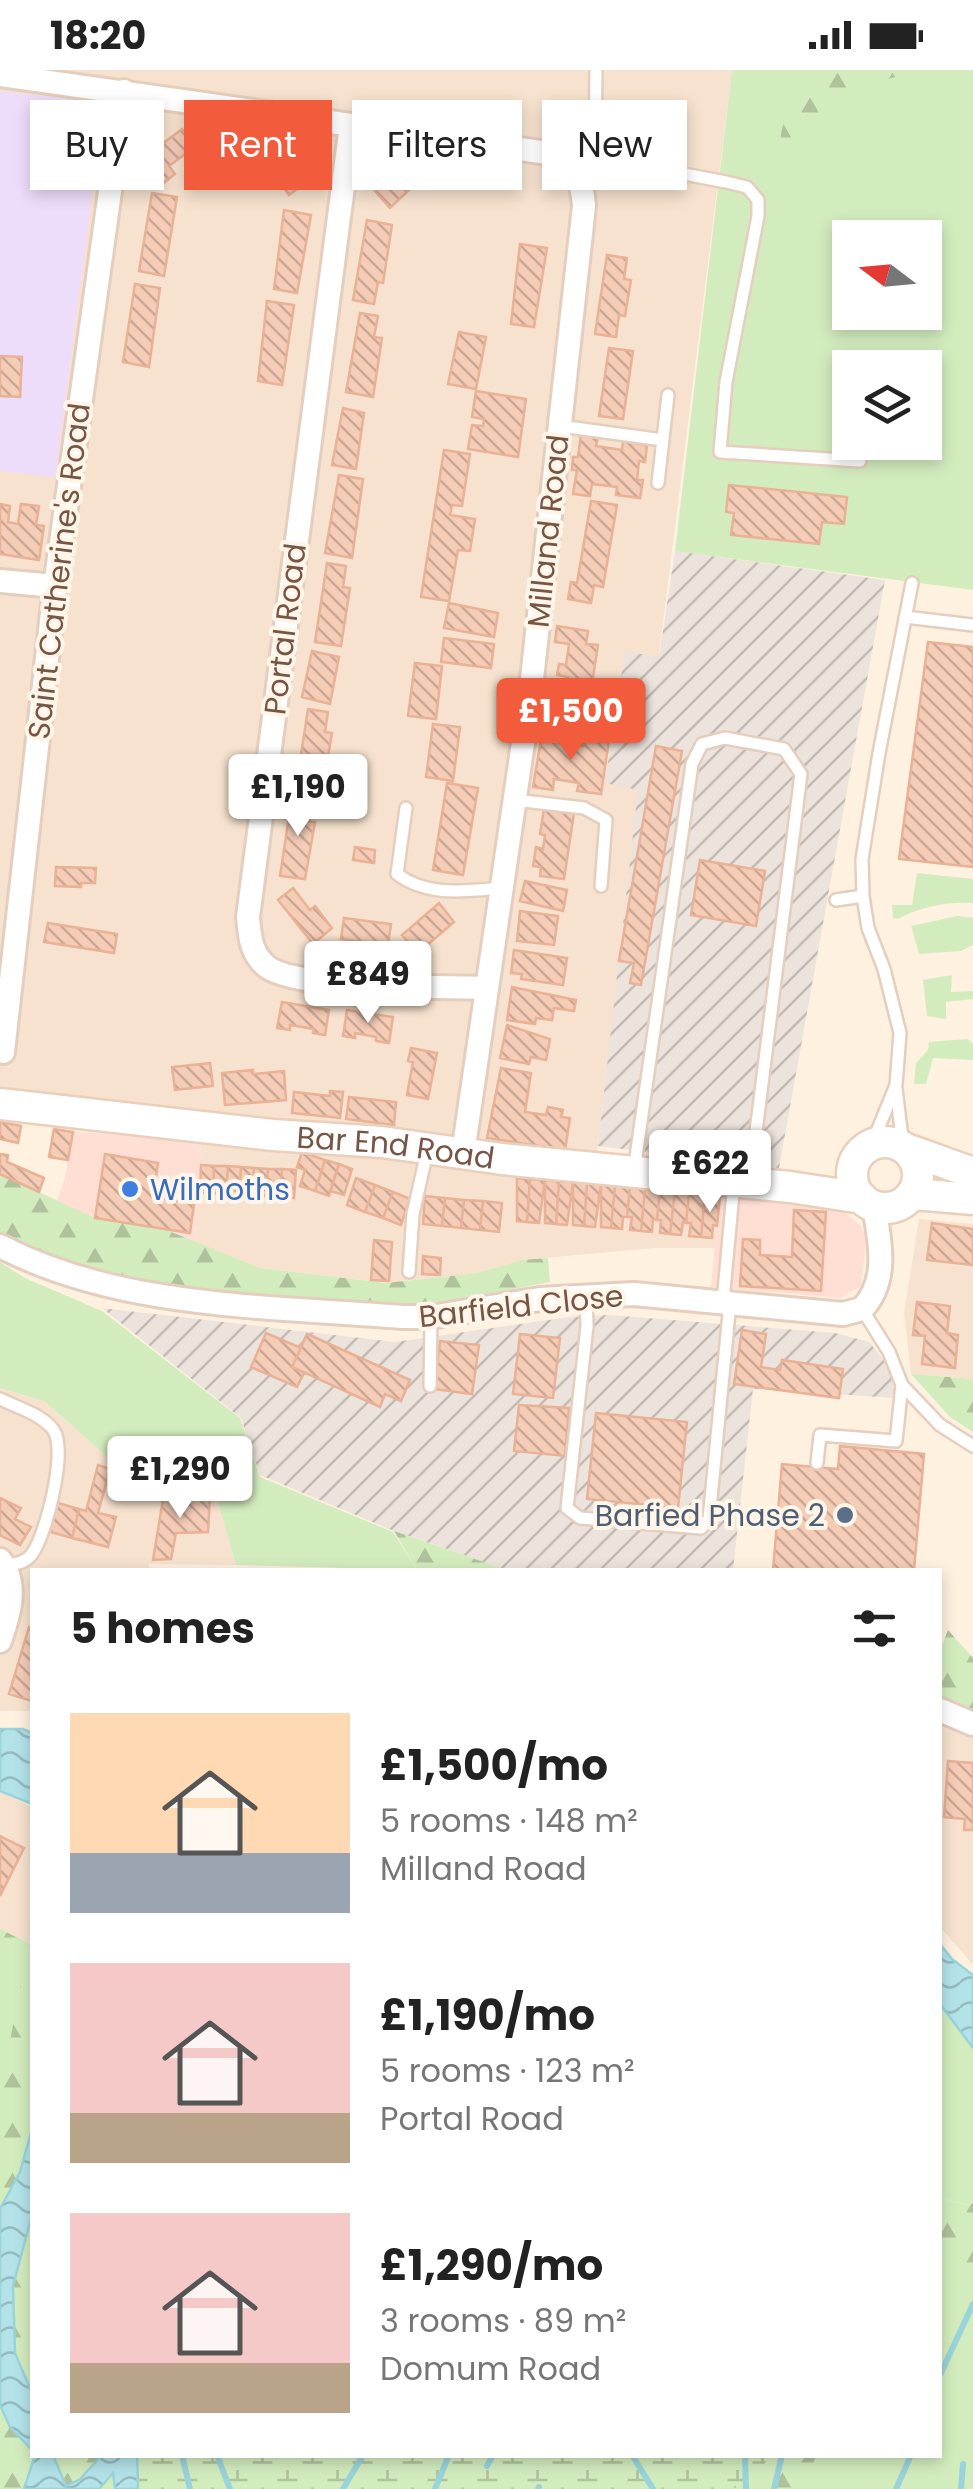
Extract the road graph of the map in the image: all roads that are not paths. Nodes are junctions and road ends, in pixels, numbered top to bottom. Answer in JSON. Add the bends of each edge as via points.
{"nodes":[{"id":1,"x":596,"y":70,"type":"edge"},
{"id":2,"x":0,"y":75,"type":"edge"},
{"id":3,"x":124,"y":91,"type":"junction"},
{"id":4,"x":596,"y":100,"type":"edge"},
{"id":5,"x":350,"y":125,"type":"junction"},
{"id":6,"x":542,"y":152,"type":"edge"},
{"id":7,"x":687,"y":175,"type":"edge"},
{"id":8,"x":583,"y":190,"type":"edge"},
{"id":9,"x":668,"y":395,"type":"dead end"},
{"id":10,"x":560,"y":426,"type":"junction"},
{"id":11,"x":663,"y":440,"type":"junction"},
{"id":12,"x":860,"y":461,"type":"dead end"},
{"id":13,"x":658,"y":482,"type":"dead end"},
{"id":14,"x":0,"y":580,"type":"edge"},
{"id":15,"x":912,"y":583,"type":"dead end"},
{"id":16,"x":54,"y":586,"type":"junction"},
{"id":17,"x":905,"y":617,"type":"junction"},
{"id":18,"x":973,"y":625,"type":"edge"},
{"id":19,"x":515,"y":800,"type":"junction"},
{"id":20,"x":406,"y":808,"type":"dead end"},
{"id":21,"x":601,"y":886,"type":"dead end"},
{"id":22,"x":502,"y":888,"type":"junction"},
{"id":23,"x":862,"y":896,"type":"junction"},
{"id":24,"x":836,"y":900,"type":"dead end"},
{"id":25,"x":486,"y":988,"type":"junction"},
{"id":26,"x":2,"y":1052,"type":"edge"},
{"id":27,"x":896,"y":1084,"type":"junction"},
{"id":28,"x":0,"y":1104,"type":"edge"},
{"id":29,"x":428,"y":1148,"type":"junction"},
{"id":30,"x":906,"y":1148,"type":"junction"},
{"id":31,"x":463,"y":1153,"type":"junction"},
{"id":32,"x":863,"y":1154,"type":"junction"},
{"id":33,"x":634,"y":1170,"type":"junction"},
{"id":34,"x":973,"y":1173,"type":"edge"},
{"id":35,"x":742,"y":1183,"type":"junction"},
{"id":36,"x":790,"y":1187,"type":"junction"},
{"id":37,"x":973,"y":1199,"type":"edge"},
{"id":38,"x":886,"y":1202,"type":"junction"},
{"id":39,"x":0,"y":1246,"type":"edge"},
{"id":40,"x":409,"y":1272,"type":"dead end"},
{"id":41,"x":586,"y":1295,"type":"junction"},
{"id":42,"x":727,"y":1303,"type":"junction"},
{"id":43,"x":862,"y":1309,"type":"junction"},
{"id":44,"x":432,"y":1317,"type":"junction"},
{"id":45,"x":902,"y":1385,"type":"junction"},
{"id":46,"x":430,"y":1386,"type":"dead end"},
{"id":47,"x":0,"y":1399,"type":"edge"},
{"id":48,"x":973,"y":1446,"type":"edge"},
{"id":49,"x":818,"y":1463,"type":"dead end"},
{"id":50,"x":12,"y":1570,"type":"edge"},
{"id":51,"x":9,"y":1614,"type":"junction"},
{"id":52,"x":30,"y":1619,"type":"edge"},
{"id":53,"x":0,"y":1641,"type":"edge"},
{"id":54,"x":942,"y":1711,"type":"edge"},
{"id":55,"x":973,"y":1724,"type":"edge"}],
"edges":[{"from":1,"to":4,"type":"lane"},
{"from":2,"to":3,"type":"street"},
{"from":3,"to":5,"type":"street"},
{"from":3,"to":16,"type":"street","name":"Saint Catherine's Road"},
{"from":5,"to":6,"type":"street"},
{"from":5,"to":25,"type":"street","name":"Portal Road","via":[[248,917],[252,948],[286,976]]},
{"from":7,"to":12,"type":"lane","via":[[747,187],[758,200],[720,452]]},
{"from":8,"to":10,"type":"street","name":"Milland Road"},
{"from":9,"to":11,"type":"lane"},
{"from":10,"to":11,"type":"lane"},
{"from":10,"to":19,"type":"street","name":"Milland Road"},
{"from":11,"to":13,"type":"lane"},
{"from":14,"to":16,"type":"street"},
{"from":15,"to":17,"type":"lane"},
{"from":16,"to":26,"type":"street","name":"Saint Catherine's Road"},
{"from":17,"to":18,"type":"lane"},
{"from":17,"to":23,"type":"lane","via":[[862,859]]},
{"from":19,"to":21,"type":"lane","via":[[584,808],[606,820]]},
{"from":19,"to":22,"type":"street","name":"Milland Road"},
{"from":20,"to":22,"type":"lane","via":[[397,874],[413,886],[455,892]]},
{"from":22,"to":25,"type":"street","name":"Milland Road"},
{"from":23,"to":24,"type":"lane"},
{"from":23,"to":27,"type":"lane","via":[[900,1033]]},
{"from":25,"to":31,"type":"street","name":"Milland Road"},
{"from":27,"to":30,"type":"lane"},
{"from":27,"to":32,"type":"lane"},
{"from":28,"to":29,"type":"main road","name":"Bar End Road"},
{"from":29,"to":31,"type":"main road","name":"Bar End Road"},
{"from":29,"to":40,"type":"lane"},
{"from":30,"to":32,"type":"main road","via":[[884,1141]]},
{"from":30,"to":34,"type":"main road"},
{"from":30,"to":38,"type":"main road","via":[[919,1176]]},
{"from":31,"to":33,"type":"main road","name":"Bar End Road"},
{"from":32,"to":36,"type":"main road","name":"Bar End Road"},
{"from":32,"to":38,"type":"main road","via":[[852,1182]]},
{"from":33,"to":35,"type":"main road","name":"Bar End Road"},
{"from":33,"to":35,"type":"lane","via":[[692,764],[702,744],[725,738],[784,750],[801,774]]},
{"from":35,"to":36,"type":"main road","name":"Bar End Road"},
{"from":35,"to":42,"type":"lane"},
{"from":36,"to":38,"type":"main road","name":"Bar End Road"},
{"from":37,"to":38,"type":"main road","name":"Bar End Road"},
{"from":38,"to":43,"type":"street","via":[[876,1286]]},
{"from":39,"to":44,"type":"street","name":"Barfield Close","via":[[56,1270],[135,1290]]},
{"from":41,"to":42,"type":"street","name":"Barfield Close"},
{"from":41,"to":42,"type":"lane","via":[[566,1508],[580,1518],[701,1528],[709,1519]]},
{"from":41,"to":44,"type":"street","name":"Barfield Close"},
{"from":42,"to":43,"type":"street","name":"Barfield Close","via":[[822,1314]]},
{"from":43,"to":45,"type":"lane"},
{"from":44,"to":46,"type":"lane"},
{"from":45,"to":48,"type":"lane","via":[[940,1425]]},
{"from":45,"to":49,"type":"lane","via":[[896,1441],[820,1435]]},
{"from":47,"to":50,"type":"lane","via":[[54,1432],[59,1452],[32,1554]]},
{"from":50,"to":51,"type":"street"},
{"from":51,"to":52,"type":"street"},
{"from":51,"to":53,"type":"street"},
{"from":54,"to":55,"type":"street"}]}
